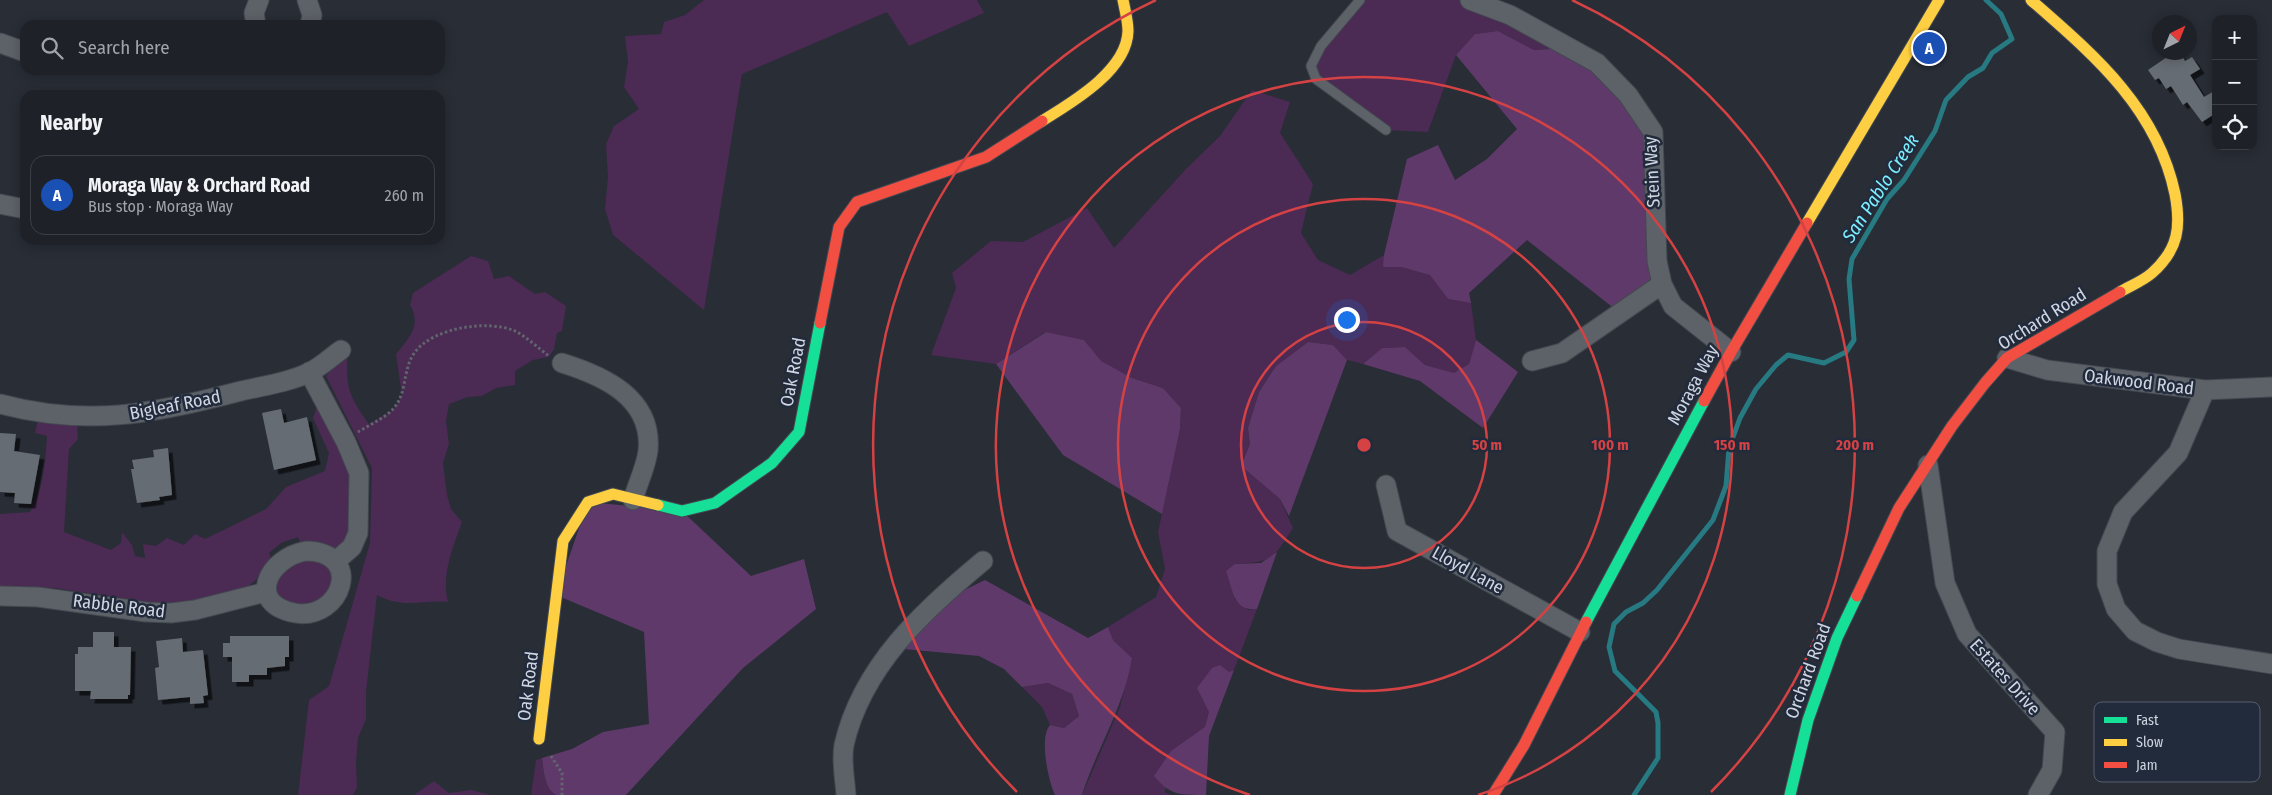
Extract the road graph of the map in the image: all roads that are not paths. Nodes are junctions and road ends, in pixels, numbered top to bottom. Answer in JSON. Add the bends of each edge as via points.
{"nodes":[{"id":1,"x":259,"y":0,"type":"edge"},
{"id":2,"x":307,"y":0,"type":"edge"},
{"id":3,"x":1123,"y":0,"type":"edge"},
{"id":4,"x":1360,"y":0,"type":"edge"},
{"id":5,"x":1470,"y":0,"type":"edge"},
{"id":6,"x":1939,"y":0,"type":"edge"},
{"id":7,"x":2031,"y":0,"type":"edge"},
{"id":8,"x":253,"y":20,"type":"edge"},
{"id":9,"x":311,"y":20,"type":"edge"},
{"id":10,"x":0,"y":43,"type":"edge"},
{"id":11,"x":20,"y":50,"type":"edge"},
{"id":12,"x":1386,"y":130,"type":"dead end"},
{"id":13,"x":0,"y":204,"type":"edge"},
{"id":14,"x":20,"y":208,"type":"edge"},
{"id":15,"x":1662,"y":284,"type":"junction"},
{"id":16,"x":341,"y":350,"type":"dead end"},
{"id":17,"x":1730,"y":352,"type":"junction"},
{"id":18,"x":2007,"y":358,"type":"junction"},
{"id":19,"x":1532,"y":360,"type":"dead end"},
{"id":20,"x":562,"y":363,"type":"road end"},
{"id":21,"x":309,"y":372,"type":"junction"},
{"id":22,"x":2272,"y":387,"type":"edge"},
{"id":23,"x":2205,"y":390,"type":"junction"},
{"id":24,"x":0,"y":404,"type":"edge"},
{"id":25,"x":1928,"y":465,"type":"junction"},
{"id":26,"x":1386,"y":486,"type":"dead end"},
{"id":27,"x":633,"y":500,"type":"junction"},
{"id":28,"x":336,"y":561,"type":"junction"},
{"id":29,"x":983,"y":561,"type":"dead end"},
{"id":30,"x":266,"y":592,"type":"junction"},
{"id":31,"x":0,"y":596,"type":"edge"},
{"id":32,"x":1580,"y":632,"type":"junction"},
{"id":33,"x":2272,"y":664,"type":"edge"},
{"id":34,"x":539,"y":739,"type":"road end"},
{"id":35,"x":846,"y":795,"type":"edge"},
{"id":36,"x":1493,"y":795,"type":"edge"},
{"id":37,"x":1790,"y":795,"type":"edge"},
{"id":38,"x":2038,"y":795,"type":"edge"}],
"edges":[{"from":1,"to":8,"type":"street"},
{"from":2,"to":9,"type":"street"},
{"from":3,"to":27,"type":"street","name":"Oak Road","via":[[1128,32],[1120,56],[1107,74],[1080,97],[986,157],[857,202],[839,227],[799,432],[772,463],[715,503],[682,511]]},
{"from":4,"to":12,"type":"lane","via":[[1321,46],[1311,66],[1316,79]]},
{"from":5,"to":15,"type":"street","name":"Stein Way","via":[[1510,15],[1596,63],[1628,95],[1652,132],[1657,261]]},
{"from":6,"to":17,"type":"street","name":"Moraga Way"},
{"from":7,"to":18,"type":"street","name":"Orchard Road","via":[[2127,91],[2158,139],[2175,187],[2180,228],[2167,255],[2152,273]]},
{"from":10,"to":11,"type":"street"},
{"from":13,"to":14,"type":"street"},
{"from":15,"to":17,"type":"street","name":"Stein Way","via":[[1673,306]]},
{"from":15,"to":19,"type":"street","via":[[1562,353]]},
{"from":16,"to":21,"type":"street","name":"Bigleaf Road"},
{"from":17,"to":32,"type":"street","name":"Moraga Way"},
{"from":18,"to":23,"type":"street","name":"Oakwood Road","via":[[2047,370]]},
{"from":18,"to":25,"type":"street","name":"Orchard Road","via":[[1952,426]]},
{"from":20,"to":27,"type":"street","via":[[593,373],[620,388],[645,419],[648,451]]},
{"from":21,"to":24,"type":"street","name":"Bigleaf Road","via":[[194,403],[134,415],[59,416]]},
{"from":21,"to":28,"type":"street","via":[[359,473],[359,524],[352,547]]},
{"from":22,"to":23,"type":"street","name":"Oakwood Road"},
{"from":23,"to":33,"type":"street","via":[[2178,453],[2122,512],[2107,552],[2107,584],[2116,609],[2135,631],[2157,642]]},
{"from":25,"to":37,"type":"street","name":"Orchard Road","via":[[1899,508],[1837,638],[1808,720]]},
{"from":25,"to":38,"type":"street","name":"Estates Drive","via":[[1945,583],[1967,634],[2054,732],[2052,770]]},
{"from":26,"to":32,"type":"street","name":"Lloyd Lane","via":[[1397,531]]},
{"from":27,"to":34,"type":"street","name":"Oak Road","via":[[613,494],[588,502],[563,541]]},
{"from":28,"to":30,"type":"street","via":[[312,551],[287,556],[270,574]]},
{"from":28,"to":30,"type":"street","via":[[342,575],[341,587],[331,602],[317,610],[292,612],[274,602]]},
{"from":29,"to":35,"type":"street","via":[[931,605],[897,642],[871,679],[844,746]]},
{"from":30,"to":31,"type":"street","name":"Rabble Road","via":[[171,613],[38,597]]},
{"from":32,"to":36,"type":"street","name":"Moraga Way","via":[[1524,745]]}]}
